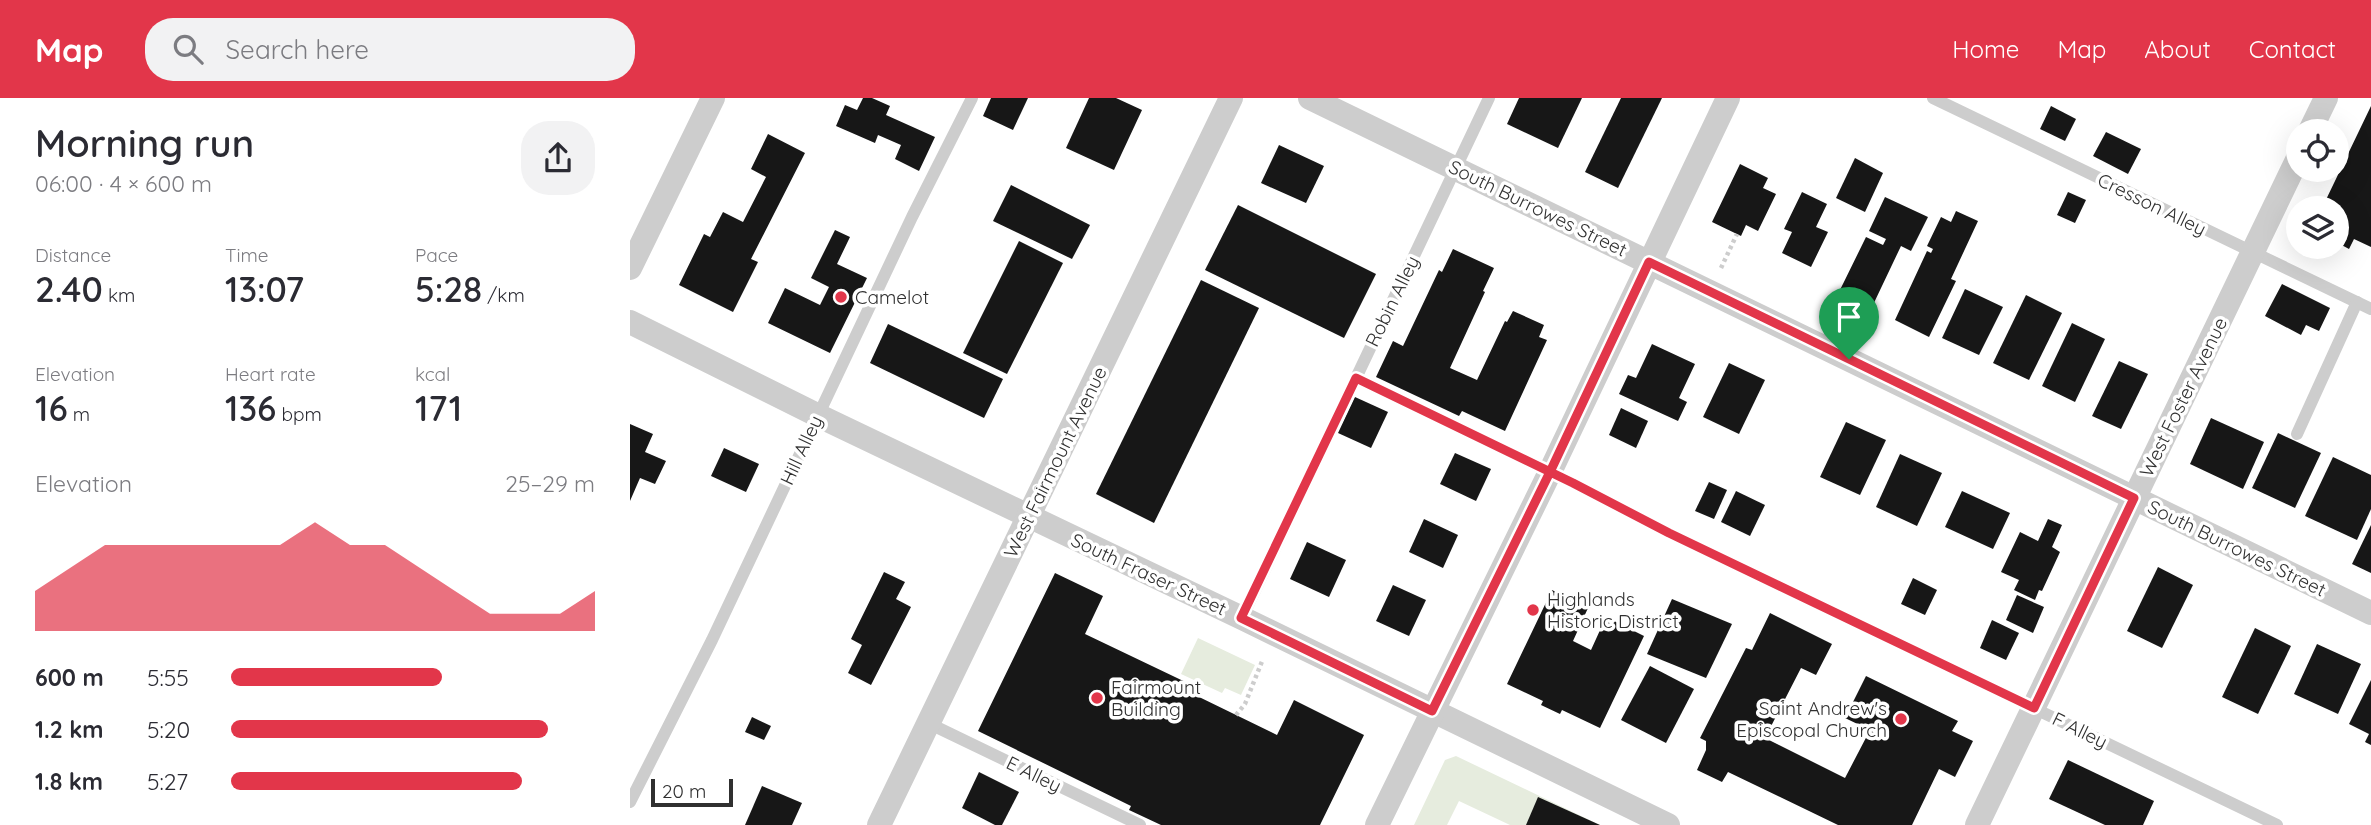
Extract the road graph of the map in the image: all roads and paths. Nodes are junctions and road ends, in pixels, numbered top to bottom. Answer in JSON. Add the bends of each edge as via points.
{"nodes":[{"id":1,"x":713,"y":98,"type":"edge"},
{"id":2,"x":972,"y":98,"type":"edge"},
{"id":3,"x":1231,"y":98,"type":"edge"},
{"id":4,"x":1310,"y":98,"type":"edge"},
{"id":5,"x":1489,"y":98,"type":"edge"},
{"id":6,"x":1728,"y":98,"type":"edge"},
{"id":7,"x":1933,"y":98,"type":"edge"},
{"id":8,"x":2326,"y":98,"type":"edge"},
{"id":9,"x":2316,"y":119,"type":"edge"},
{"id":10,"x":1456,"y":168,"type":"junction"},
{"id":11,"x":2286,"y":182,"type":"edge"},
{"id":12,"x":1737,"y":234,"type":"dead end"},
{"id":13,"x":2252,"y":253,"type":"junction"},
{"id":14,"x":1649,"y":262,"type":"junction"},
{"id":15,"x":630,"y":268,"type":"edge"},
{"id":16,"x":1721,"y":268,"type":"dead end"},
{"id":17,"x":2357,"y":302,"type":"junction"},
{"id":18,"x":2371,"y":309,"type":"edge"},
{"id":19,"x":630,"y":322,"type":"edge"},
{"id":20,"x":1356,"y":378,"type":"junction"},
{"id":21,"x":817,"y":415,"type":"junction"},
{"id":22,"x":2297,"y":434,"type":"dead end"},
{"id":23,"x":1550,"y":472,"type":"junction"},
{"id":24,"x":2134,"y":498,"type":"junction"},
{"id":25,"x":1029,"y":517,"type":"junction"},
{"id":26,"x":2371,"y":613,"type":"edge"},
{"id":27,"x":1241,"y":618,"type":"junction"},
{"id":28,"x":1263,"y":659,"type":"dead end"},
{"id":29,"x":2034,"y":708,"type":"junction"},
{"id":30,"x":1432,"y":711,"type":"junction"},
{"id":31,"x":1236,"y":715,"type":"dead end"},
{"id":32,"x":928,"y":723,"type":"junction"},
{"id":33,"x":630,"y":802,"type":"edge"},
{"id":34,"x":1134,"y":824,"type":"edge"},
{"id":35,"x":879,"y":825,"type":"edge"},
{"id":36,"x":1377,"y":825,"type":"edge"},
{"id":37,"x":1668,"y":825,"type":"edge"},
{"id":38,"x":1977,"y":825,"type":"edge"},
{"id":39,"x":2277,"y":825,"type":"edge"}],
"edges":[{"from":1,"to":15,"type":"street"},
{"from":2,"to":21,"type":"lane","name":"Hill Alley"},
{"from":3,"to":25,"type":"street","name":"West Fairmount Avenue"},
{"from":4,"to":10,"type":"street","name":"South Burrowes Street"},
{"from":5,"to":10,"type":"lane","name":"Robin Alley"},
{"from":6,"to":14,"type":"street"},
{"from":7,"to":13,"type":"lane","name":"Cresson Alley"},
{"from":8,"to":9,"type":"street"},
{"from":10,"to":14,"type":"street","name":"South Burrowes Street"},
{"from":10,"to":20,"type":"lane","name":"Robin Alley"},
{"from":11,"to":13,"type":"street","name":"West Foster Avenue"},
{"from":12,"to":16,"type":"path"},
{"from":13,"to":17,"type":"lane","name":"Cresson Alley"},
{"from":13,"to":24,"type":"street","name":"West Foster Avenue"},
{"from":14,"to":23,"type":"street"},
{"from":14,"to":24,"type":"street","name":"South Burrowes Street"},
{"from":17,"to":18,"type":"lane","name":"Cresson Alley"},
{"from":17,"to":22,"type":"lane"},
{"from":19,"to":21,"type":"street","name":"South Fraser Street"},
{"from":20,"to":23,"type":"lane","name":"F Alley"},
{"from":20,"to":27,"type":"lane","name":"Robin Alley"},
{"from":21,"to":25,"type":"street","name":"South Fraser Street"},
{"from":21,"to":33,"type":"lane","name":"Hill Alley"},
{"from":23,"to":29,"type":"lane","name":"F Alley"},
{"from":23,"to":30,"type":"street"},
{"from":24,"to":26,"type":"street","name":"South Burrowes Street"},
{"from":24,"to":29,"type":"street","name":"West Foster Avenue"},
{"from":25,"to":27,"type":"street","name":"South Fraser Street"},
{"from":25,"to":32,"type":"street","name":"West Fairmount Avenue"},
{"from":27,"to":30,"type":"street","name":"South Fraser Street"},
{"from":28,"to":31,"type":"path"},
{"from":29,"to":38,"type":"street","name":"West Foster Avenue"},
{"from":29,"to":39,"type":"lane","name":"F Alley"},
{"from":30,"to":36,"type":"street"},
{"from":30,"to":37,"type":"street","name":"South Fraser Street"},
{"from":32,"to":34,"type":"lane","name":"E Alley"},
{"from":32,"to":35,"type":"street","name":"West Fairmount Avenue"}]}
